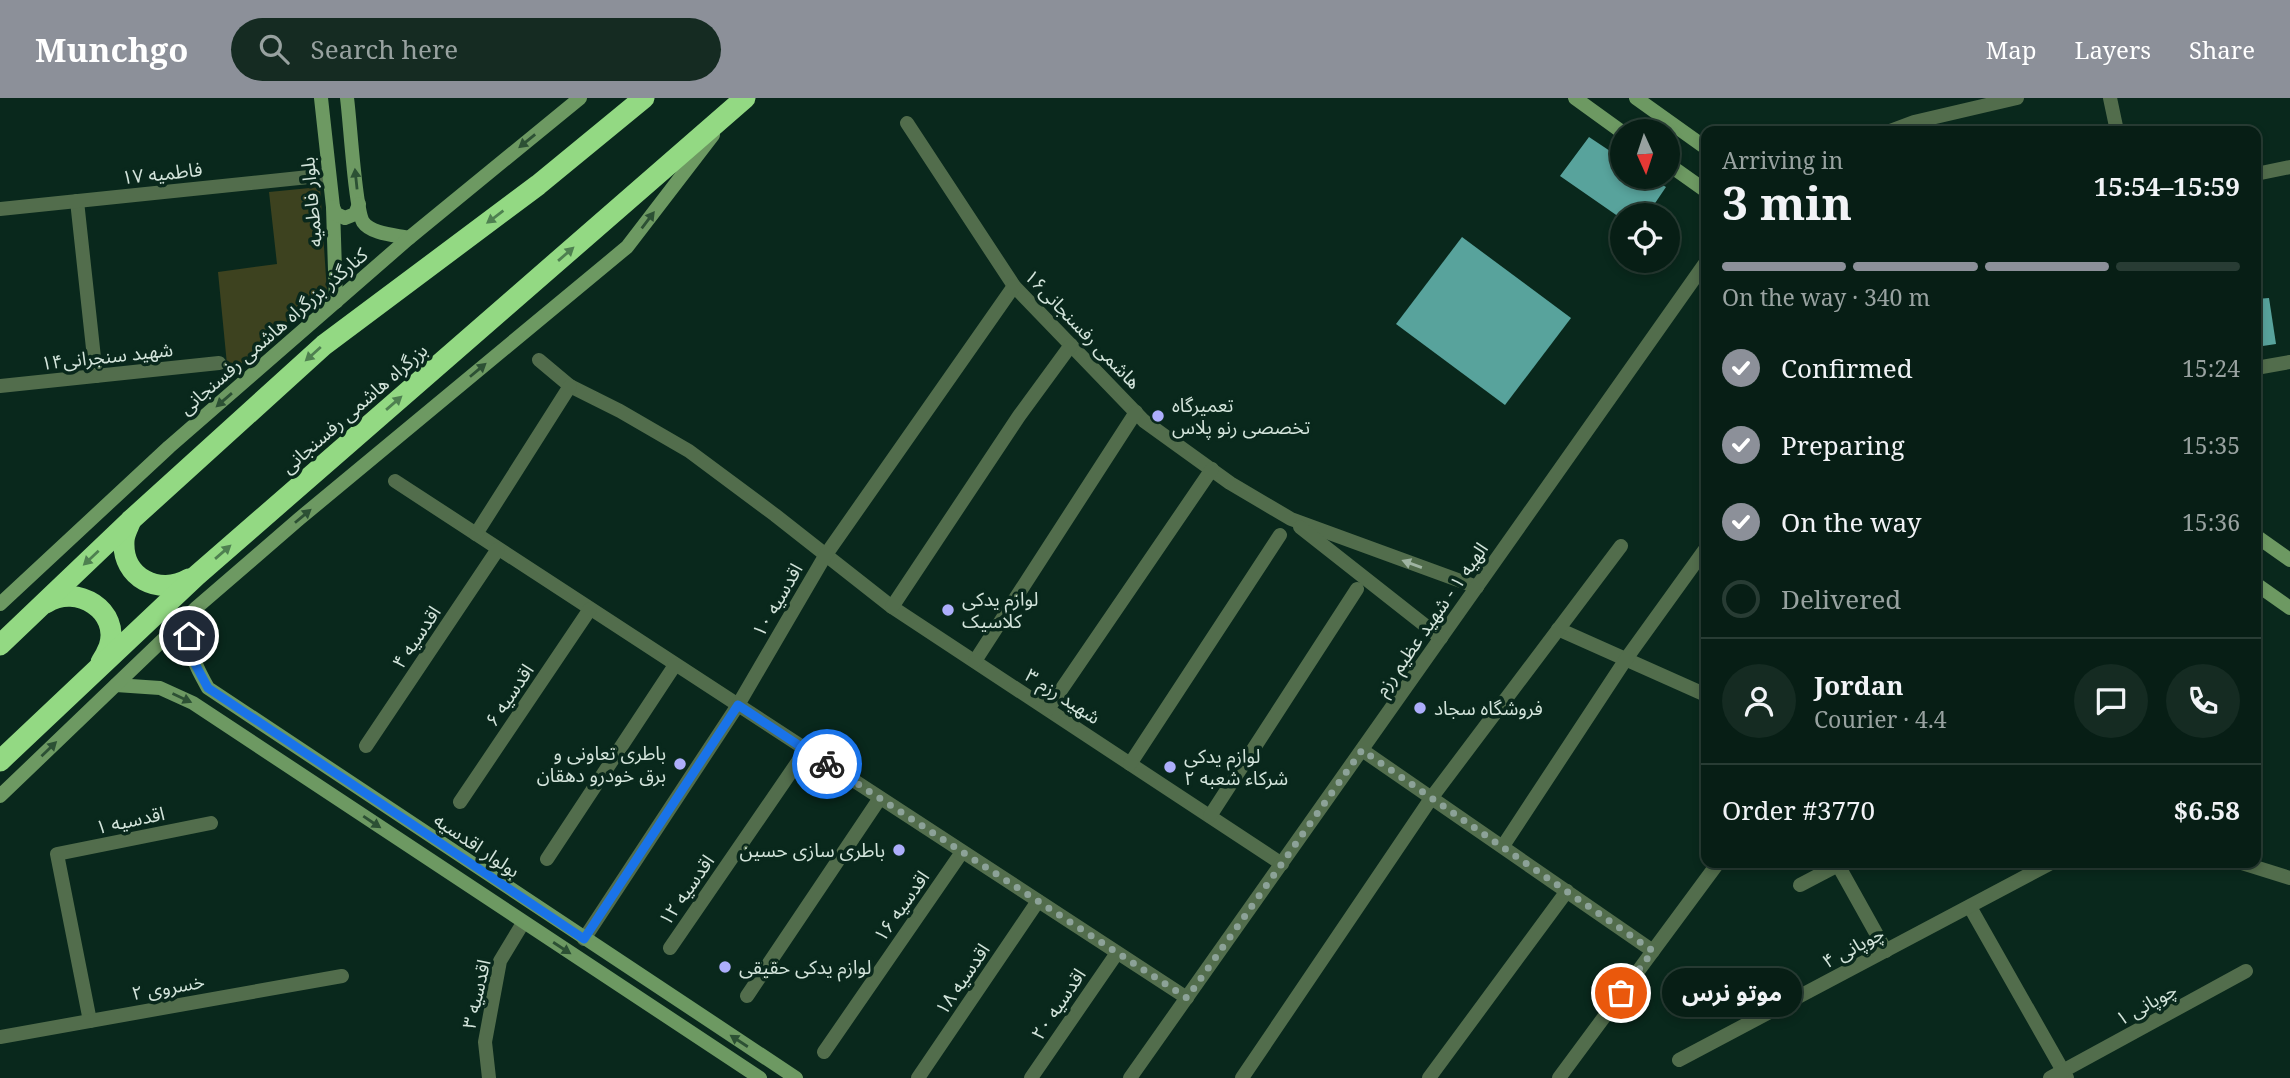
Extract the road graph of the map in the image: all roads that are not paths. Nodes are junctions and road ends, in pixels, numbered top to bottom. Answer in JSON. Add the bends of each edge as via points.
{"nodes":[{"id":1,"x":321,"y":98,"type":"edge"},
{"id":2,"x":347,"y":98,"type":"edge"},
{"id":3,"x":580,"y":98,"type":"edge"},
{"id":4,"x":624,"y":98,"type":"edge"},
{"id":5,"x":644,"y":98,"type":"edge"},
{"id":6,"x":1575,"y":98,"type":"edge"},
{"id":7,"x":1636,"y":98,"type":"edge"},
{"id":8,"x":2017,"y":98,"type":"edge"},
{"id":9,"x":2110,"y":98,"type":"edge"},
{"id":10,"x":739,"y":103,"type":"edge"},
{"id":11,"x":907,"y":123,"type":"dead end"},
{"id":12,"x":1610,"y":123,"type":"edge"},
{"id":13,"x":1903,"y":126,"type":"edge"},
{"id":14,"x":2116,"y":126,"type":"edge"},
{"id":15,"x":1701,"y":144,"type":"edge"},
{"id":16,"x":2290,"y":167,"type":"edge"},
{"id":17,"x":1680,"y":173,"type":"edge"},
{"id":18,"x":2261,"y":173,"type":"edge"},
{"id":19,"x":328,"y":175,"type":"junction"},
{"id":20,"x":538,"y":185,"type":"junction"},
{"id":21,"x":1701,"y":187,"type":"edge"},
{"id":22,"x":77,"y":201,"type":"junction"},
{"id":23,"x":359,"y":204,"type":"junction"},
{"id":24,"x":333,"y":207,"type":"junction"},
{"id":25,"x":0,"y":209,"type":"edge"},
{"id":26,"x":409,"y":238,"type":"junction"},
{"id":27,"x":1701,"y":269,"type":"edge"},
{"id":28,"x":1014,"y":286,"type":"junction"},
{"id":29,"x":336,"y":302,"type":"junction"},
{"id":30,"x":1071,"y":345,"type":"junction"},
{"id":31,"x":538,"y":360,"type":"dead end"},
{"id":32,"x":2290,"y":362,"type":"edge"},
{"id":33,"x":219,"y":363,"type":"dead end"},
{"id":34,"x":2261,"y":367,"type":"edge"},
{"id":35,"x":96,"y":376,"type":"junction"},
{"id":36,"x":0,"y":386,"type":"edge"},
{"id":37,"x":570,"y":386,"type":"junction"},
{"id":38,"x":1136,"y":412,"type":"junction"},
{"id":39,"x":1212,"y":469,"type":"junction"},
{"id":40,"x":395,"y":481,"type":"dead end"},
{"id":41,"x":1291,"y":519,"type":"junction"},
{"id":42,"x":131,"y":520,"type":"junction"},
{"id":43,"x":475,"y":534,"type":"junction"},
{"id":44,"x":1280,"y":535,"type":"dead end"},
{"id":45,"x":2261,"y":540,"type":"edge"},
{"id":46,"x":1621,"y":546,"type":"dead end"},
{"id":47,"x":498,"y":549,"type":"junction"},
{"id":48,"x":1701,"y":555,"type":"edge"},
{"id":49,"x":825,"y":556,"type":"junction"},
{"id":50,"x":2290,"y":560,"type":"edge"},
{"id":51,"x":196,"y":576,"type":"junction"},
{"id":52,"x":1477,"y":587,"type":"junction"},
{"id":53,"x":2261,"y":588,"type":"edge"},
{"id":54,"x":1357,"y":589,"type":"dead end"},
{"id":55,"x":0,"y":604,"type":"edge"},
{"id":56,"x":892,"y":607,"type":"junction"},
{"id":57,"x":38,"y":608,"type":"junction"},
{"id":58,"x":196,"y":608,"type":"junction"},
{"id":59,"x":2290,"y":608,"type":"edge"},
{"id":60,"x":590,"y":609,"type":"junction"},
{"id":61,"x":1558,"y":629,"type":"junction"},
{"id":62,"x":1441,"y":638,"type":"junction"},
{"id":63,"x":0,"y":645,"type":"edge"},
{"id":64,"x":1626,"y":659,"type":"junction"},
{"id":65,"x":975,"y":661,"type":"junction"},
{"id":66,"x":676,"y":664,"type":"junction"},
{"id":67,"x":100,"y":665,"type":"junction"},
{"id":68,"x":116,"y":685,"type":"junction"},
{"id":69,"x":1701,"y":693,"type":"edge"},
{"id":70,"x":738,"y":705,"type":"junction"},
{"id":71,"x":1048,"y":709,"type":"junction"},
{"id":72,"x":366,"y":746,"type":"dead end"},
{"id":73,"x":807,"y":750,"type":"junction"},
{"id":74,"x":1362,"y":750,"type":"junction"},
{"id":75,"x":0,"y":761,"type":"edge"},
{"id":76,"x":1130,"y":764,"type":"junction"},
{"id":77,"x":0,"y":796,"type":"edge"},
{"id":78,"x":1432,"y":797,"type":"junction"},
{"id":79,"x":880,"y":798,"type":"junction"},
{"id":80,"x":460,"y":802,"type":"dead end"},
{"id":81,"x":1210,"y":816,"type":"junction"},
{"id":82,"x":211,"y":823,"type":"dead end"},
{"id":83,"x":1503,"y":846,"type":"junction"},
{"id":84,"x":962,"y":852,"type":"junction"},
{"id":85,"x":547,"y":859,"type":"dead end"},
{"id":86,"x":1282,"y":864,"type":"junction"},
{"id":87,"x":1714,"y":868,"type":"edge"},
{"id":88,"x":1832,"y":868,"type":"edge"},
{"id":89,"x":1842,"y":868,"type":"edge"},
{"id":90,"x":2042,"y":868,"type":"edge"},
{"id":91,"x":2258,"y":868,"type":"edge"},
{"id":92,"x":2290,"y":878,"type":"edge"},
{"id":93,"x":1800,"y":885,"type":"dead end"},
{"id":94,"x":1567,"y":891,"type":"junction"},
{"id":95,"x":1038,"y":901,"type":"junction"},
{"id":96,"x":1970,"y":906,"type":"junction"},
{"id":97,"x":523,"y":923,"type":"junction"},
{"id":98,"x":584,"y":939,"type":"junction"},
{"id":99,"x":670,"y":948,"type":"dead end"},
{"id":100,"x":1653,"y":951,"type":"junction"},
{"id":101,"x":1886,"y":951,"type":"junction"},
{"id":102,"x":1117,"y":953,"type":"junction"},
{"id":103,"x":2246,"y":971,"type":"dead end"},
{"id":104,"x":342,"y":976,"type":"dead end"},
{"id":105,"x":747,"y":996,"type":"dead end"},
{"id":106,"x":1187,"y":998,"type":"junction"},
{"id":107,"x":90,"y":1021,"type":"junction"},
{"id":108,"x":0,"y":1037,"type":"edge"},
{"id":109,"x":824,"y":1052,"type":"dead end"},
{"id":110,"x":1679,"y":1060,"type":"dead end"},
{"id":111,"x":2060,"y":1076,"type":"edge"},
{"id":112,"x":489,"y":1078,"type":"edge"},
{"id":113,"x":760,"y":1078,"type":"edge"},
{"id":114,"x":796,"y":1078,"type":"edge"},
{"id":115,"x":918,"y":1078,"type":"edge"},
{"id":116,"x":1031,"y":1078,"type":"edge"},
{"id":117,"x":1130,"y":1078,"type":"edge"},
{"id":118,"x":1242,"y":1078,"type":"edge"},
{"id":119,"x":1429,"y":1078,"type":"edge"},
{"id":120,"x":1559,"y":1078,"type":"edge"}],
"edges":[{"from":1,"to":19,"type":"main road","name":"بلوار فاطمیه"},
{"from":23,"to":2,"type":"main road","one_way":true},
{"from":3,"to":26,"type":"main road","name":"کنارگذر بزرگراه هاشمی رفسنجانی","one_way":true},
{"from":4,"to":20,"type":"highway"},
{"from":5,"to":20,"type":"highway"},
{"from":6,"to":12,"type":"main road"},
{"from":7,"to":15,"type":"main road"},
{"from":8,"to":13,"type":"street"},
{"from":9,"to":14,"type":"street"},
{"from":51,"to":10,"type":"highway","name":"بزرگراه هاشمی رفسنجانی","one_way":true},
{"from":58,"to":10,"type":"main road","one_way":true,"via":[[628,247]]},
{"from":11,"to":28,"type":"street","name":"هاشمی رفسنجانی۱۶"},
{"from":16,"to":18,"type":"street"},
{"from":17,"to":21,"type":"main road"},
{"from":19,"to":22,"type":"street","name":"فاطمیه ۱۷"},
{"from":19,"to":24,"type":"main road","name":"بلوار فاطمیه"},
{"from":20,"to":42,"type":"highway","one_way":true,"via":[[324,345]]},
{"from":22,"to":25,"type":"street","name":"فاطمیه ۱۷"},
{"from":22,"to":35,"type":"street"},
{"from":23,"to":24,"type":"main road","via":[[355,214],[345,218]]},
{"from":23,"to":26,"type":"main road","via":[[363,222],[373,229]]},
{"from":24,"to":29,"type":"main road","name":"بلوار فاطمیه"},
{"from":26,"to":29,"type":"main road","name":"کنارگذر بزرگراه هاشمی رفسنجانی"},
{"from":27,"to":52,"type":"street","name":"الهیه ۱ - شهید عظیم رزم"},
{"from":28,"to":30,"type":"street","name":"هاشمی رفسنجانی۱۶"},
{"from":28,"to":49,"type":"street","name":"اقدسیه ۱۰"},
{"from":29,"to":55,"type":"main road","name":"کنارگذر بزرگراه هاشمی رفسنجانی","one_way":true,"via":[[169,447]]},
{"from":30,"to":38,"type":"street","name":"هاشمی رفسنجانی۱۶"},
{"from":30,"to":56,"type":"street"},
{"from":31,"to":37,"type":"street","name":"شهید رزم ۳"},
{"from":32,"to":34,"type":"street"},
{"from":33,"to":35,"type":"street","name":"شهید سنجرانی۱۴"},
{"from":35,"to":36,"type":"street","name":"شهید سنجرانی۱۴"},
{"from":37,"to":43,"type":"street"},
{"from":37,"to":49,"type":"street","name":"شهید رزم ۳","via":[[689,451]]},
{"from":38,"to":39,"type":"street","name":"هاشمی رفسنجانی۱۶"},
{"from":38,"to":65,"type":"street"},
{"from":39,"to":41,"type":"street","name":"هاشمی رفسنجانی۱۶"},
{"from":39,"to":71,"type":"street"},
{"from":40,"to":43,"type":"street"},
{"from":52,"to":41,"type":"street","name":"هاشمی رفسنجانی۱۶","one_way":true},
{"from":41,"to":62,"type":"street"},
{"from":42,"to":51,"type":"highway","via":[[124,539],[126,560],[138,577],[157,586],[178,586]]},
{"from":42,"to":57,"type":"highway","one_way":true},
{"from":43,"to":47,"type":"street"},
{"from":44,"to":76,"type":"street"},
{"from":45,"to":50,"type":"main road"},
{"from":46,"to":61,"type":"street"},
{"from":47,"to":60,"type":"street"},
{"from":47,"to":72,"type":"street","name":"اقدسیه ۴"},
{"from":48,"to":64,"type":"street"},
{"from":49,"to":56,"type":"street","name":"شهید رزم ۳"},
{"from":49,"to":70,"type":"street","name":"اقدسیه ۱۰"},
{"from":51,"to":67,"type":"highway","name":"بزرگراه هاشمی رفسنجانی"},
{"from":52,"to":62,"type":"street","name":"الهیه ۱ - شهید عظیم رزم"},
{"from":53,"to":59,"type":"main road"},
{"from":54,"to":81,"type":"street"},
{"from":56,"to":65,"type":"street","name":"شهید رزم ۳"},
{"from":57,"to":63,"type":"highway"},
{"from":57,"to":67,"type":"highway","via":[[67,596],[97,606],[109,624],[110,635]]},
{"from":58,"to":68,"type":"main road"},
{"from":58,"to":98,"type":"main road","name":"بولوار اقدسیه","via":[[189,636],[194,662],[208,688]]},
{"from":60,"to":66,"type":"street"},
{"from":60,"to":80,"type":"street","name":"اقدسیه ۶"},
{"from":61,"to":64,"type":"street"},
{"from":61,"to":78,"type":"street"},
{"from":62,"to":74,"type":"street","name":"الهیه ۱ - شهید عظیم رزم"},
{"from":64,"to":69,"type":"street"},
{"from":64,"to":83,"type":"street"},
{"from":65,"to":71,"type":"street","name":"شهید رزم ۳"},
{"from":66,"to":70,"type":"street"},
{"from":66,"to":85,"type":"street"},
{"from":67,"to":75,"type":"highway","name":"بزرگراه هاشمی رفسنجانی"},
{"from":77,"to":68,"type":"main road","one_way":true},
{"from":68,"to":97,"type":"main road","name":"بولوار اقدسیه","one_way":true,"via":[[160,688],[193,703]]},
{"from":70,"to":73,"type":"street"},
{"from":70,"to":98,"type":"street","name":"اقدسیه ۱۰"},
{"from":71,"to":76,"type":"street","name":"شهید رزم ۳"},
{"from":73,"to":79,"type":"street"},
{"from":73,"to":99,"type":"street","name":"اقدسیه ۱۲"},
{"from":74,"to":78,"type":"street"},
{"from":74,"to":86,"type":"street","name":"الهیه ۱ - شهید عظیم رزم"},
{"from":76,"to":81,"type":"street","name":"شهید رزم ۳"},
{"from":78,"to":83,"type":"street"},
{"from":78,"to":118,"type":"street"},
{"from":79,"to":84,"type":"street"},
{"from":79,"to":105,"type":"street"},
{"from":81,"to":86,"type":"street","name":"شهید رزم ۳"},
{"from":82,"to":107,"type":"street","name":"اقدسیه ۱","via":[[57,854]]},
{"from":83,"to":94,"type":"street"},
{"from":84,"to":95,"type":"street"},
{"from":84,"to":109,"type":"street","name":"اقدسیه ۱۶"},
{"from":86,"to":106,"type":"street","name":"الهیه ۱ - شهید عظیم رزم"},
{"from":87,"to":100,"type":"street"},
{"from":88,"to":93,"type":"street"},
{"from":89,"to":101,"type":"street"},
{"from":90,"to":96,"type":"street","name":"چوپانی ۴"},
{"from":91,"to":92,"type":"street"},
{"from":94,"to":100,"type":"street"},
{"from":94,"to":119,"type":"street"},
{"from":95,"to":102,"type":"street"},
{"from":95,"to":115,"type":"street","name":"اقدسیه ۱۸"},
{"from":96,"to":101,"type":"street","name":"چوپانی ۴"},
{"from":96,"to":111,"type":"street"},
{"from":97,"to":112,"type":"street","name":"اقدسیه ۳","via":[[500,961],[485,1042]]},
{"from":97,"to":113,"type":"main road","name":"بولوار اقدسیه","one_way":true},
{"from":114,"to":98,"type":"main road","name":"بولوار اقدسیه","one_way":true},
{"from":100,"to":120,"type":"street"},
{"from":101,"to":110,"type":"street","name":"چوپانی ۴"},
{"from":102,"to":106,"type":"street"},
{"from":102,"to":116,"type":"street","name":"اقدسیه ۲۰"},
{"from":103,"to":111,"type":"street","name":"چوپانی ۱"},
{"from":104,"to":107,"type":"street","name":"خسروی ۲"},
{"from":106,"to":117,"type":"street","name":"الهیه ۱ - شهید عظیم رزم"},
{"from":107,"to":108,"type":"street","name":"خسروی ۲"}]}
